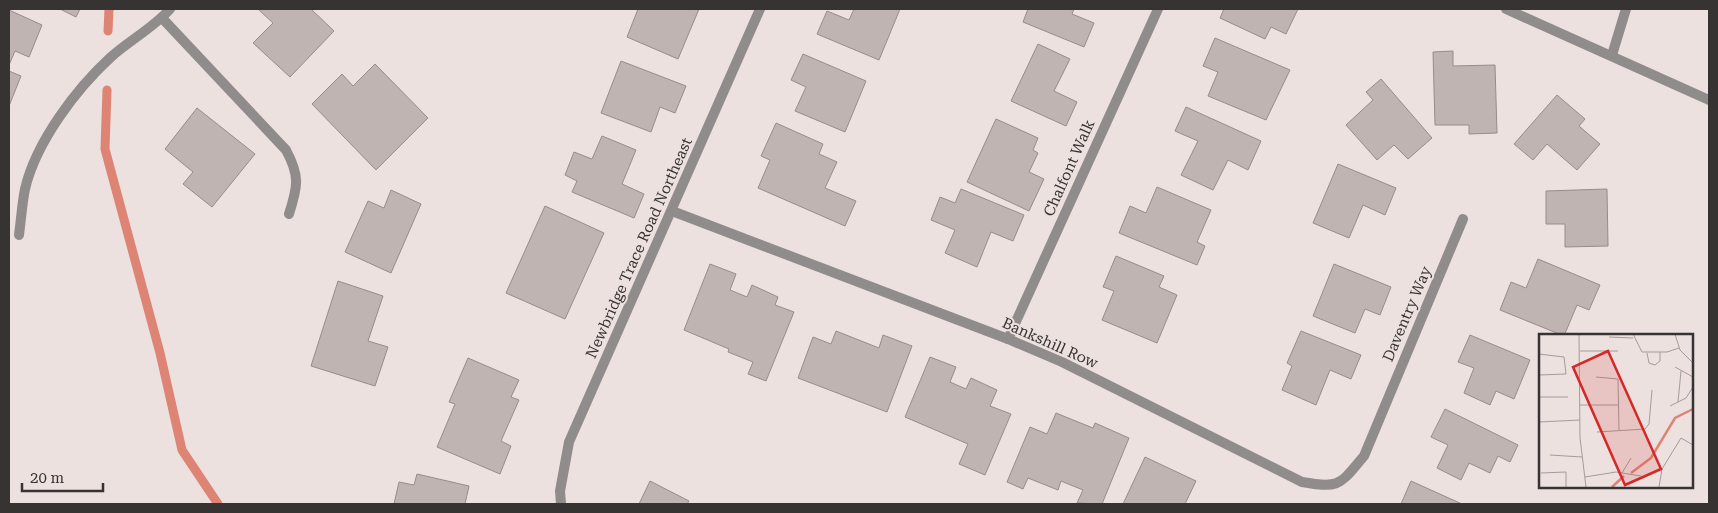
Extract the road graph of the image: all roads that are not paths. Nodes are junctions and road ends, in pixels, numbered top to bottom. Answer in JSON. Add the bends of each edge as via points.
{"nodes":[{"id":1,"x":170,"y":9,"type":"edge"},
{"id":2,"x":760,"y":9,"type":"edge"},
{"id":3,"x":1158,"y":9,"type":"edge"},
{"id":4,"x":1506,"y":9,"type":"edge"},
{"id":5,"x":1626,"y":9,"type":"edge"},
{"id":6,"x":162,"y":18,"type":"junction"},
{"id":7,"x":1612,"y":55,"type":"junction"},
{"id":8,"x":1709,"y":100,"type":"edge"},
{"id":9,"x":672,"y":211,"type":"junction"},
{"id":10,"x":289,"y":214,"type":"dead end"},
{"id":11,"x":1463,"y":219,"type":"dead end"},
{"id":12,"x":19,"y":235,"type":"dead end"},
{"id":13,"x":1008,"y":339,"type":"junction"},
{"id":14,"x":1378,"y":422,"type":"joint"},
{"id":15,"x":561,"y":504,"type":"edge"}],
"edges":[{"from":1,"to":6,"type":"street"},
{"from":2,"to":9,"type":"street","name":"Newbridge Trace Road Northeast"},
{"from":3,"to":13,"type":"street","name":"Chalfont Walk"},
{"from":4,"to":7,"type":"street"},
{"from":5,"to":7,"type":"street"},
{"from":6,"to":10,"type":"street","via":[[286,150],[296,169],[298,188]]},
{"from":6,"to":12,"type":"street","via":[[112,56],[68,102],[36,160],[26,189]]},
{"from":7,"to":8,"type":"street"},
{"from":9,"to":13,"type":"street","name":"Bankshill Row"},
{"from":9,"to":15,"type":"street","name":"Newbridge Trace Road Northeast","via":[[569,442],[560,491]]},
{"from":11,"to":14,"type":"street","name":"Daventry Way"},
{"from":13,"to":14,"type":"street","name":"Bankshill Row","via":[[1062,362],[1302,482],[1324,486],[1340,483],[1364,456]]}]}
